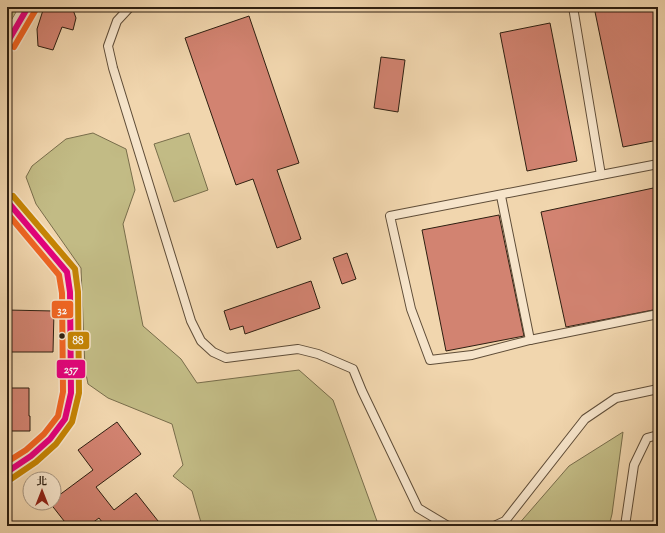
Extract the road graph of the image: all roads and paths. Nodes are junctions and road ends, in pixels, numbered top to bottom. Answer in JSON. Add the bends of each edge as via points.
{"nodes":[{"id":1,"x":28,"y":7,"type":"edge"},
{"id":2,"x":130,"y":7,"type":"edge"},
{"id":3,"x":573,"y":7,"type":"edge"},
{"id":4,"x":7,"y":43,"type":"edge"},
{"id":5,"x":658,"y":164,"type":"edge"},
{"id":6,"x":601,"y":175,"type":"junction"},
{"id":7,"x":501,"y":196,"type":"junction"},
{"id":8,"x":7,"y":201,"type":"edge"},
{"id":9,"x":658,"y":314,"type":"edge"},
{"id":10,"x":530,"y":340,"type":"junction"},
{"id":11,"x":658,"y":390,"type":"edge"},
{"id":12,"x":658,"y":435,"type":"edge"},
{"id":13,"x":7,"y":472,"type":"edge"},
{"id":14,"x":448,"y":526,"type":"edge"},
{"id":15,"x":494,"y":526,"type":"edge"},
{"id":16,"x":625,"y":526,"type":"edge"}],
"edges":[{"from":1,"to":4,"type":"street"},
{"from":2,"to":14,"type":"lane","via":[[118,21],[108,46],[191,321],[201,342],[226,358],[298,349],[318,354],[353,369],[418,508]]},
{"from":3,"to":6,"type":"lane"},
{"from":5,"to":6,"type":"lane"},
{"from":6,"to":7,"type":"lane"},
{"from":7,"to":10,"type":"lane"},
{"from":7,"to":10,"type":"lane","via":[[390,216],[411,309],[430,360],[472,355]]},
{"from":8,"to":13,"type":"street","via":[[67,272],[70,292],[71,394],[65,419],[50,439]]},
{"from":9,"to":10,"type":"lane"},
{"from":11,"to":15,"type":"lane","via":[[616,398],[585,419],[505,521]]},
{"from":12,"to":16,"type":"lane","via":[[647,438],[634,465]]}]}
